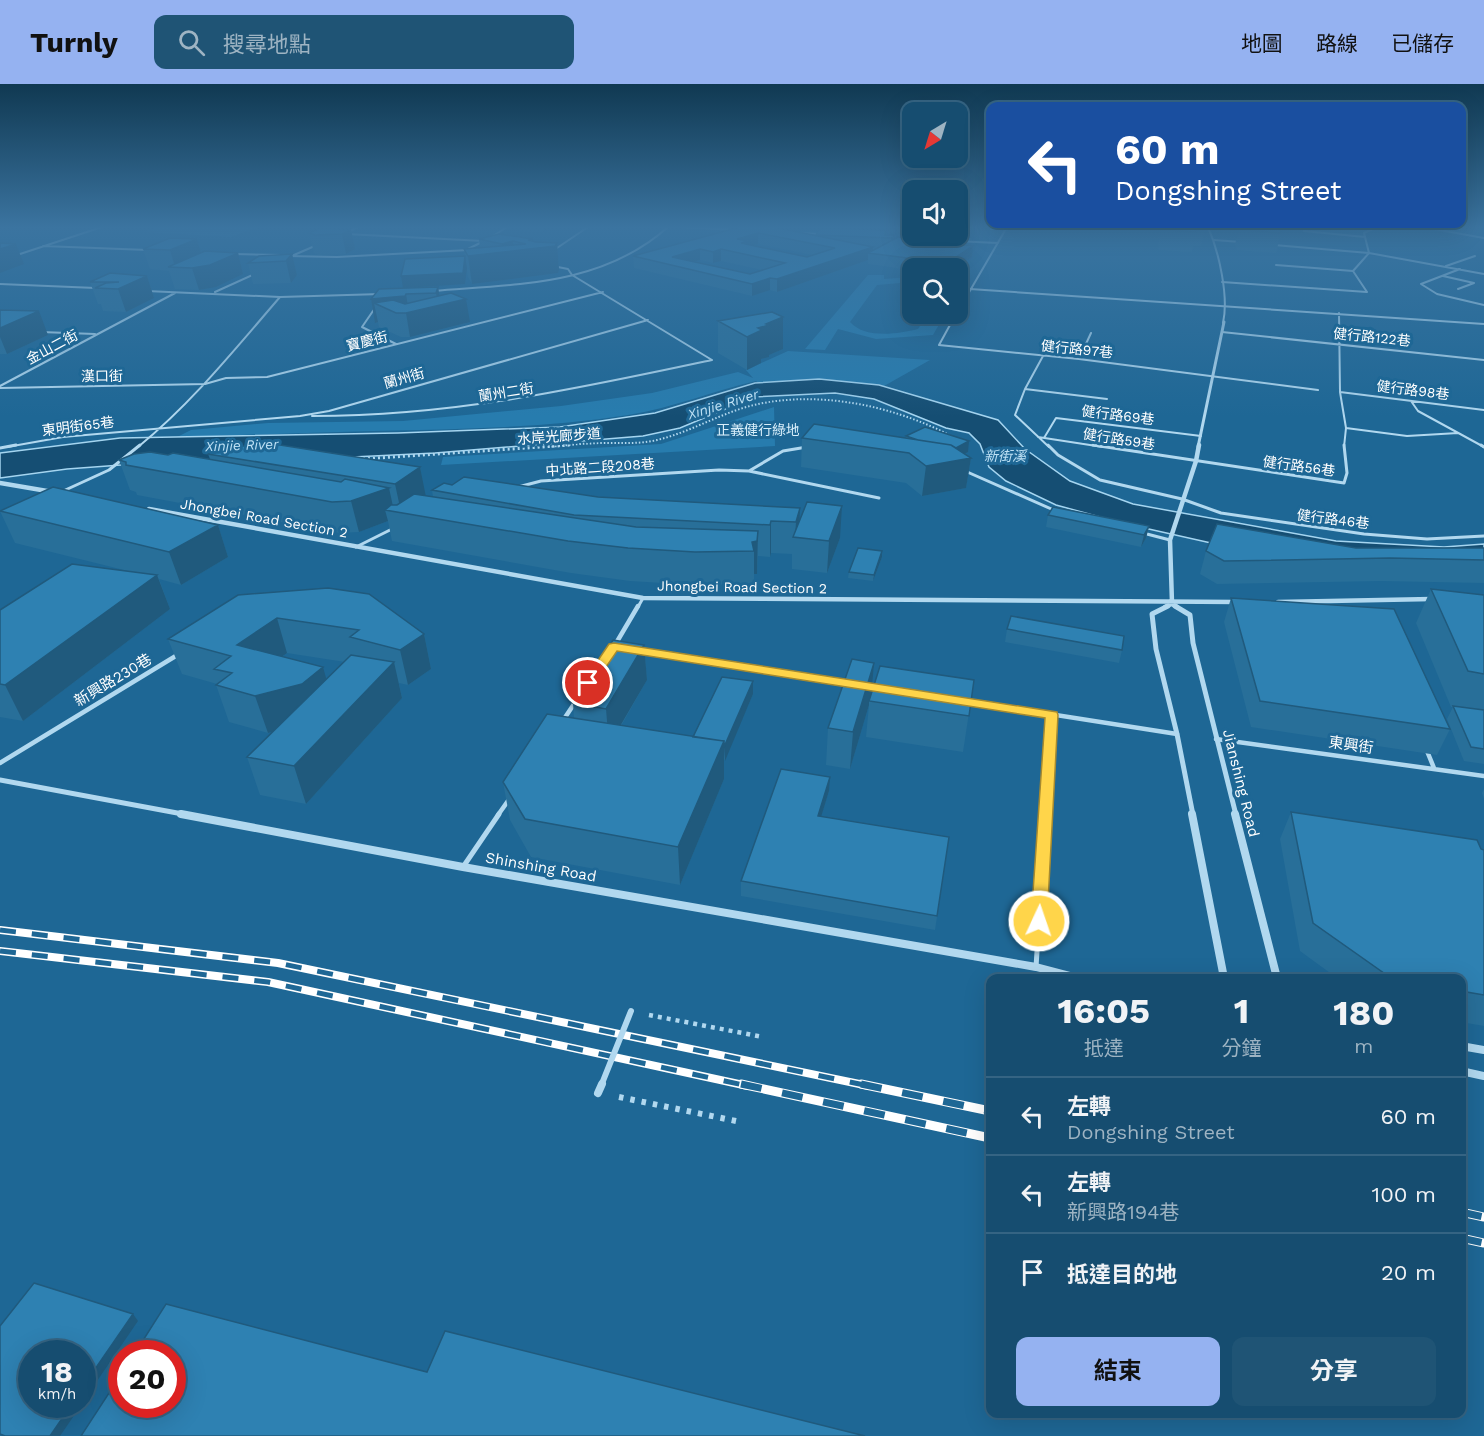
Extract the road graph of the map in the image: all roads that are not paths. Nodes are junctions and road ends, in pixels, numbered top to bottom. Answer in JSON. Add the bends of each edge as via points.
{"nodes":[{"id":1,"x":219,"y":290,"type":"edge"},
{"id":2,"x":437,"y":290,"type":"edge"},
{"id":3,"x":600,"y":290,"type":"edge"},
{"id":4,"x":986,"y":290,"type":"edge"},
{"id":5,"x":1223,"y":290,"type":"edge"},
{"id":6,"x":1339,"y":290,"type":"edge"},
{"id":7,"x":1366,"y":290,"type":"edge"},
{"id":8,"x":1431,"y":290,"type":"edge"},
{"id":9,"x":141,"y":291,"type":"edge"},
{"id":10,"x":424,"y":291,"type":"edge"},
{"id":11,"x":176,"y":292,"type":"junction"},
{"id":12,"x":603,"y":292,"type":"junction"},
{"id":13,"x":213,"y":293,"type":"junction"},
{"id":14,"x":280,"y":297,"type":"junction"},
{"id":15,"x":381,"y":301,"type":"edge"},
{"id":16,"x":1484,"y":305,"type":"edge"},
{"id":17,"x":1227,"y":307,"type":"junction"},
{"id":18,"x":376,"y":308,"type":"dead end"},
{"id":19,"x":1339,"y":314,"type":"junction"},
{"id":20,"x":648,"y":320,"type":"junction"},
{"id":21,"x":951,"y":324,"type":"edge"},
{"id":22,"x":1484,"y":324,"type":"edge"},
{"id":23,"x":33,"y":331,"type":"edge"},
{"id":24,"x":1222,"y":332,"type":"junction"},
{"id":25,"x":1091,"y":333,"type":"dead end"},
{"id":26,"x":98,"y":334,"type":"junction"},
{"id":27,"x":396,"y":344,"type":"junction"},
{"id":28,"x":1340,"y":344,"type":"junction"},
{"id":29,"x":1044,"y":356,"type":"junction"},
{"id":30,"x":1079,"y":359,"type":"junction"},
{"id":31,"x":1484,"y":360,"type":"edge"},
{"id":32,"x":1213,"y":376,"type":"junction"},
{"id":33,"x":205,"y":384,"type":"junction"},
{"id":34,"x":0,"y":387,"type":"edge"},
{"id":35,"x":1025,"y":389,"type":"junction"},
{"id":36,"x":1318,"y":390,"type":"dead end"},
{"id":37,"x":1340,"y":392,"type":"junction"},
{"id":38,"x":1107,"y":399,"type":"dead end"},
{"id":39,"x":1411,"y":401,"type":"junction"},
{"id":40,"x":1484,"y":410,"type":"edge"},
{"id":41,"x":300,"y":416,"type":"junction"},
{"id":42,"x":1346,"y":428,"type":"junction"},
{"id":43,"x":160,"y":429,"type":"junction"},
{"id":44,"x":1458,"y":433,"type":"junction"},
{"id":45,"x":1201,"y":436,"type":"junction"},
{"id":46,"x":1038,"y":437,"type":"junction"},
{"id":47,"x":1044,"y":438,"type":"junction"},
{"id":48,"x":814,"y":447,"type":"edge"},
{"id":49,"x":1484,"y":447,"type":"edge"},
{"id":50,"x":0,"y":448,"type":"edge"},
{"id":51,"x":1196,"y":461,"type":"junction"},
{"id":52,"x":955,"y":468,"type":"edge"},
{"id":53,"x":749,"y":471,"type":"junction"},
{"id":54,"x":0,"y":483,"type":"edge"},
{"id":55,"x":508,"y":490,"type":"edge"},
{"id":56,"x":59,"y":493,"type":"junction"},
{"id":57,"x":70,"y":495,"type":"edge"},
{"id":58,"x":49,"y":497,"type":"edge"},
{"id":59,"x":879,"y":498,"type":"dead end"},
{"id":60,"x":1182,"y":500,"type":"junction"},
{"id":61,"x":139,"y":507,"type":"edge"},
{"id":62,"x":1058,"y":512,"type":"edge"},
{"id":63,"x":400,"y":526,"type":"edge"},
{"id":64,"x":1136,"y":531,"type":"edge"},
{"id":65,"x":1484,"y":536,"type":"edge"},
{"id":66,"x":1171,"y":538,"type":"junction"},
{"id":67,"x":356,"y":547,"type":"junction"},
{"id":68,"x":643,"y":598,"type":"junction"},
{"id":69,"x":1438,"y":598,"type":"edge"},
{"id":70,"x":1242,"y":602,"type":"edge"},
{"id":71,"x":1276,"y":602,"type":"edge"},
{"id":72,"x":1172,"y":603,"type":"junction"},
{"id":73,"x":188,"y":648,"type":"edge"},
{"id":74,"x":626,"y":648,"type":"edge"},
{"id":75,"x":637,"y":650,"type":"edge"},
{"id":76,"x":850,"y":683,"type":"edge"},
{"id":77,"x":581,"y":694,"type":"edge"},
{"id":78,"x":957,"y":700,"type":"edge"},
{"id":79,"x":1052,"y":715,"type":"junction"},
{"id":80,"x":561,"y":723,"type":"edge"},
{"id":81,"x":1177,"y":734,"type":"junction"},
{"id":82,"x":1216,"y":739,"type":"junction"},
{"id":83,"x":1425,"y":746,"type":"edge"},
{"id":84,"x":0,"y":763,"type":"edge"},
{"id":85,"x":1434,"y":768,"type":"junction"},
{"id":86,"x":1484,"y":776,"type":"edge"},
{"id":87,"x":0,"y":780,"type":"edge"},
{"id":88,"x":515,"y":790,"type":"edge"},
{"id":89,"x":463,"y":867,"type":"junction"},
{"id":90,"x":1036,"y":967,"type":"junction"},
{"id":91,"x":1063,"y":974,"type":"edge"},
{"id":92,"x":1223,"y":974,"type":"edge"},
{"id":93,"x":1276,"y":974,"type":"edge"},
{"id":94,"x":631,"y":1011,"type":"road end"},
{"id":95,"x":1466,"y":1047,"type":"edge"},
{"id":96,"x":1484,"y":1050,"type":"edge"},
{"id":97,"x":1466,"y":1072,"type":"edge"},
{"id":98,"x":1484,"y":1076,"type":"edge"},
{"id":99,"x":598,"y":1093,"type":"road end"}],
"edges":[{"from":1,"to":13,"type":"lane"},
{"from":2,"to":10,"type":"lane"},
{"from":3,"to":12,"type":"lane"},
{"from":4,"to":17,"type":"lane"},
{"from":5,"to":17,"type":"street"},
{"from":6,"to":7,"type":"lane"},
{"from":8,"to":16,"type":"lane"},
{"from":9,"to":11,"type":"lane"},
{"from":11,"to":13,"type":"lane"},
{"from":11,"to":26,"type":"lane","name":"金山二街"},
{"from":12,"to":20,"type":"lane"},
{"from":12,"to":27,"type":"lane","name":"寶慶街"},
{"from":13,"to":14,"type":"lane"},
{"from":14,"to":15,"type":"lane","via":[[386,294]]},
{"from":14,"to":33,"type":"lane"},
{"from":17,"to":19,"type":"lane"},
{"from":17,"to":24,"type":"street"},
{"from":18,"to":27,"type":"lane","via":[[362,327]]},
{"from":19,"to":22,"type":"lane"},
{"from":19,"to":28,"type":"lane","name":"健行路56巷"},
{"from":20,"to":41,"type":"lane","name":"蘭州街"},
{"from":20,"to":41,"type":"lane","name":"蘭州二街","via":[[712,360],[484,407],[419,414]]},
{"from":21,"to":29,"type":"lane","name":"健行路97巷","via":[[939,345]]},
{"from":23,"to":26,"type":"lane"},
{"from":24,"to":28,"type":"lane","name":"健行路122巷"},
{"from":24,"to":32,"type":"street"},
{"from":25,"to":30,"type":"lane"},
{"from":26,"to":34,"type":"lane","name":"金山二街"},
{"from":27,"to":33,"type":"lane","name":"寶慶街","via":[[267,377],[226,378]]},
{"from":28,"to":31,"type":"lane","name":"健行路122巷"},
{"from":28,"to":37,"type":"lane","name":"健行路56巷"},
{"from":29,"to":30,"type":"lane","name":"健行路97巷"},
{"from":29,"to":35,"type":"lane"},
{"from":30,"to":32,"type":"lane","name":"健行路97巷"},
{"from":32,"to":36,"type":"lane"},
{"from":32,"to":45,"type":"street"},
{"from":33,"to":34,"type":"lane","name":"漢口街"},
{"from":33,"to":43,"type":"lane"},
{"from":35,"to":38,"type":"lane"},
{"from":35,"to":46,"type":"lane","name":"健行路46巷","via":[[1015,415]]},
{"from":37,"to":39,"type":"lane","name":"健行路98巷"},
{"from":37,"to":42,"type":"lane","name":"健行路56巷"},
{"from":39,"to":40,"type":"lane","name":"健行路98巷"},
{"from":39,"to":44,"type":"lane","via":[[1418,411]]},
{"from":41,"to":43,"type":"lane","name":"蘭州街"},
{"from":42,"to":44,"type":"lane","via":[[1407,436]]},
{"from":42,"to":51,"type":"lane","name":"健行路56巷","via":[[1344,483]]},
{"from":43,"to":50,"type":"lane","name":"東明街65巷","via":[[63,437]]},
{"from":43,"to":56,"type":"lane","via":[[109,470]]},
{"from":44,"to":49,"type":"lane"},
{"from":45,"to":47,"type":"lane","name":"健行路69巷","via":[[1056,418]]},
{"from":45,"to":51,"type":"street"},
{"from":46,"to":47,"type":"lane","name":"健行路59巷"},
{"from":46,"to":60,"type":"lane","name":"健行路46巷","via":[[1058,455],[1100,480]]},
{"from":47,"to":51,"type":"lane","name":"健行路59巷"},
{"from":48,"to":53,"type":"lane","via":[[783,451]]},
{"from":51,"to":60,"type":"street"},
{"from":52,"to":62,"type":"lane"},
{"from":53,"to":55,"type":"lane","name":"中北路二段208巷","via":[[541,481]]},
{"from":53,"to":59,"type":"lane","name":"中北路二段208巷"},
{"from":54,"to":56,"type":"street"},
{"from":56,"to":57,"type":"street"},
{"from":56,"to":58,"type":"lane"},
{"from":60,"to":65,"type":"lane","name":"健行路46巷","via":[[1221,513],[1364,534],[1427,539]]},
{"from":60,"to":66,"type":"street"},
{"from":61,"to":67,"type":"street","name":"Jhongbei Road Section 2"},
{"from":63,"to":67,"type":"lane"},
{"from":64,"to":66,"type":"lane"},
{"from":66,"to":72,"type":"street"},
{"from":67,"to":68,"type":"street","name":"Jhongbei Road Section 2"},
{"from":68,"to":72,"type":"street","name":"Jhongbei Road Section 2"},
{"from":68,"to":74,"type":"lane","via":[[614,647]]},
{"from":69,"to":71,"type":"street"},
{"from":70,"to":72,"type":"street","name":"Jhongbei Road Section 2"},
{"from":72,"to":81,"type":"street","via":[[1152,614],[1156,649]]},
{"from":72,"to":82,"type":"street","name":"Jianshing Road","via":[[1190,615]]},
{"from":73,"to":84,"type":"lane","name":"新興路230巷"},
{"from":75,"to":76,"type":"lane"},
{"from":77,"to":80,"type":"lane"},
{"from":78,"to":79,"type":"lane"},
{"from":79,"to":81,"type":"lane"},
{"from":79,"to":90,"type":"lane"},
{"from":81,"to":92,"type":"street"},
{"from":82,"to":85,"type":"lane","name":"東興街"},
{"from":82,"to":93,"type":"street","name":"Jianshing Road"},
{"from":83,"to":85,"type":"lane"},
{"from":85,"to":86,"type":"lane","name":"東興街"},
{"from":87,"to":89,"type":"street","name":"Shinshing Road"},
{"from":88,"to":89,"type":"lane"},
{"from":89,"to":90,"type":"street","name":"Shinshing Road"},
{"from":90,"to":91,"type":"street","name":"Shinshing Road"},
{"from":94,"to":99,"type":"street","bridge":true},
{"from":95,"to":96,"type":"street"},
{"from":97,"to":98,"type":"street"}]}
